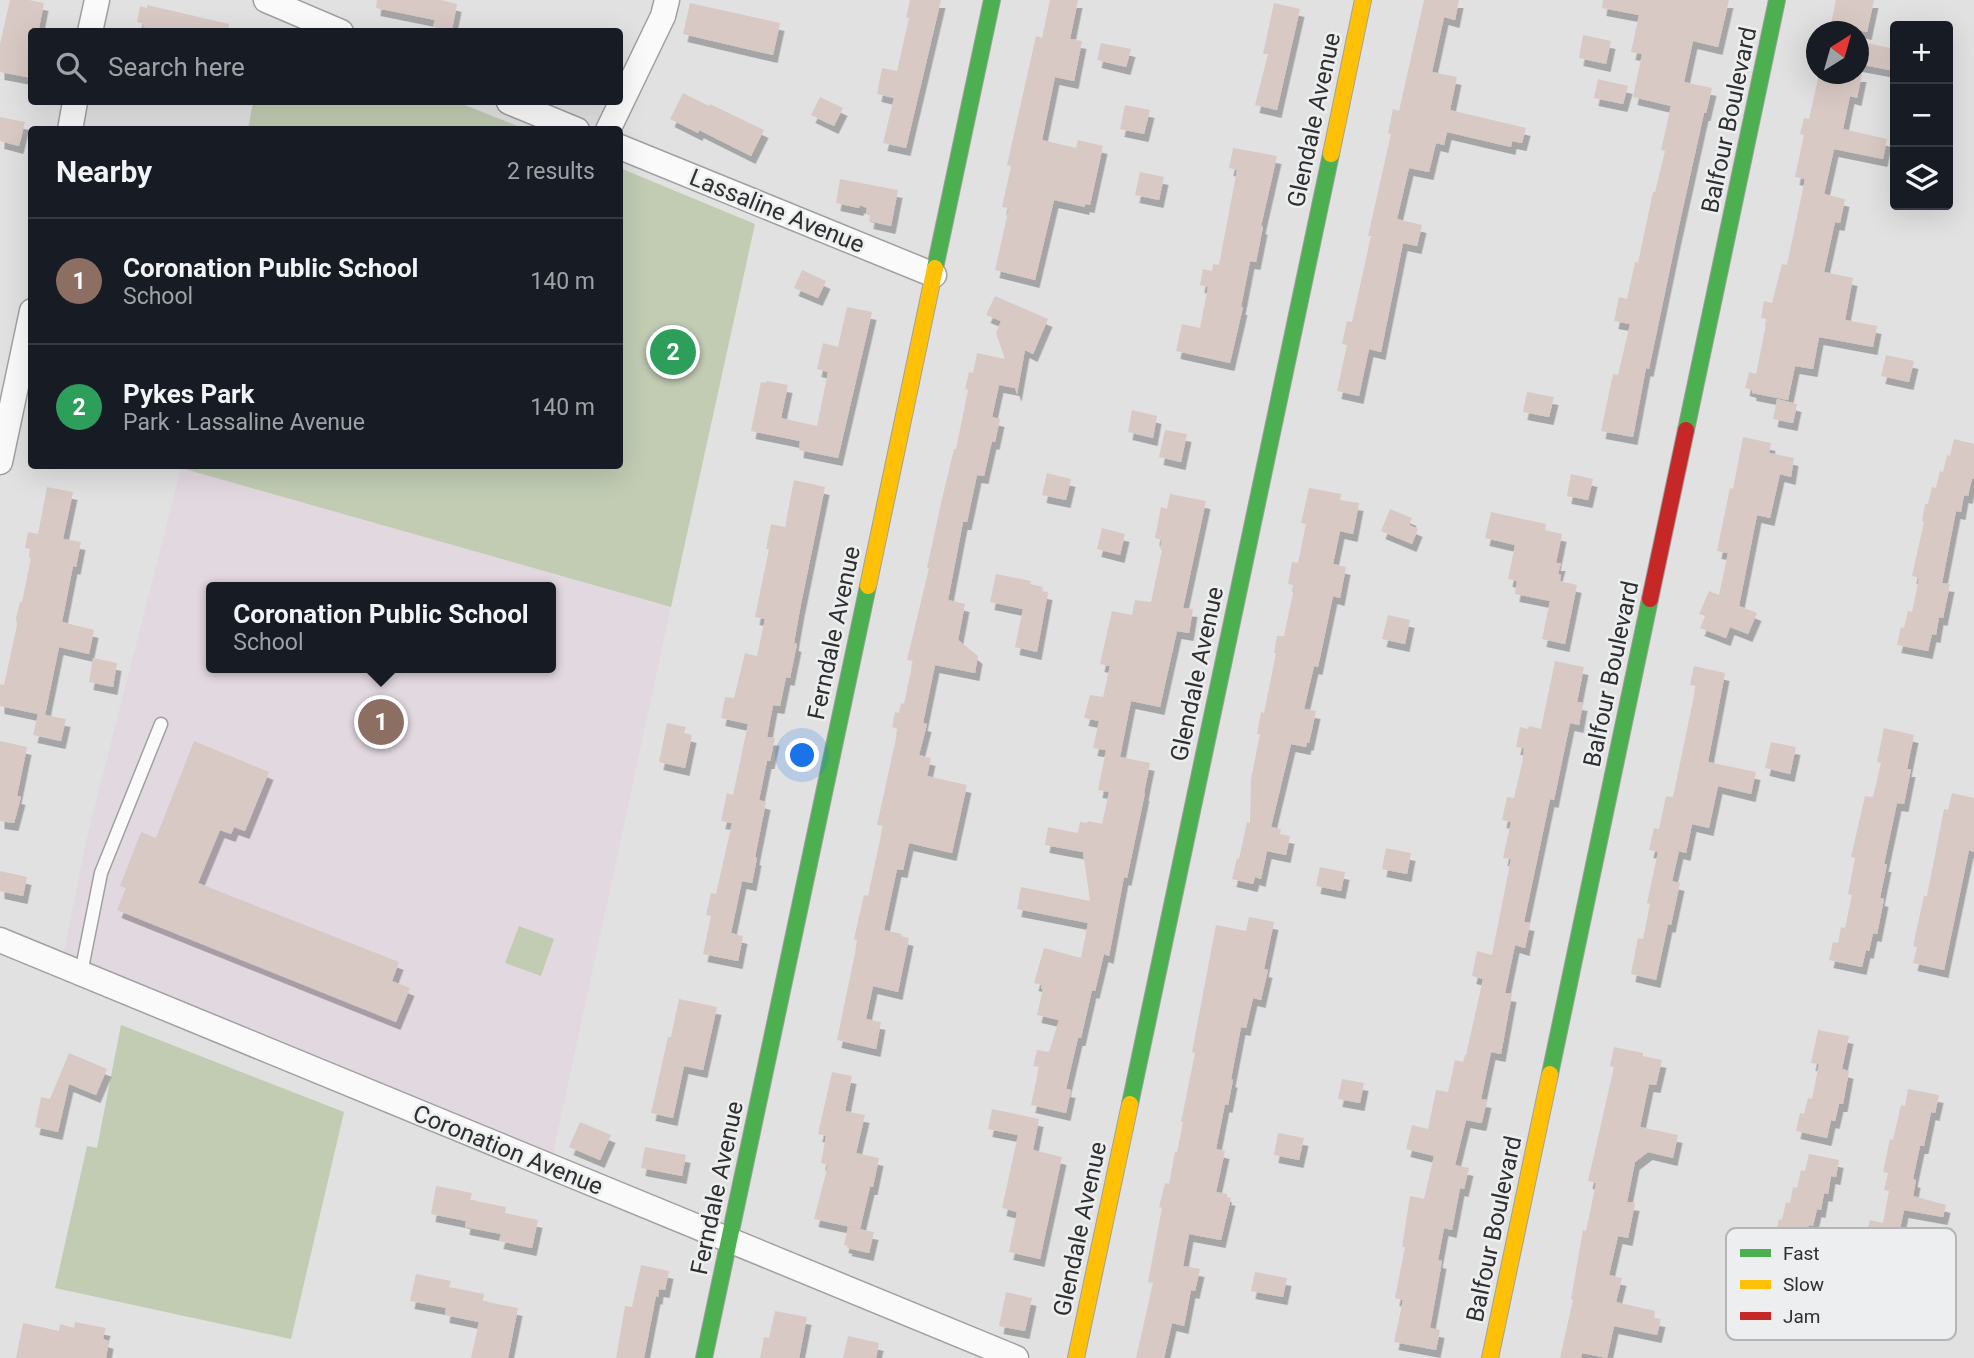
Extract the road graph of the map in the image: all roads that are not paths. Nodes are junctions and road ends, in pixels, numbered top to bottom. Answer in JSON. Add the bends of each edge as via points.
{"nodes":[{"id":1,"x":97,"y":0,"type":"edge"},
{"id":2,"x":266,"y":0,"type":"edge"},
{"id":3,"x":667,"y":0,"type":"edge"},
{"id":4,"x":992,"y":0,"type":"edge"},
{"id":5,"x":1363,"y":0,"type":"edge"},
{"id":6,"x":1777,"y":0,"type":"edge"},
{"id":7,"x":91,"y":28,"type":"edge"},
{"id":8,"x":332,"y":28,"type":"edge"},
{"id":9,"x":623,"y":97,"type":"edge"},
{"id":10,"x":74,"y":105,"type":"edge"},
{"id":11,"x":516,"y":105,"type":"edge"},
{"id":12,"x":619,"y":105,"type":"edge"},
{"id":13,"x":71,"y":126,"type":"edge"},
{"id":14,"x":567,"y":126,"type":"edge"},
{"id":15,"x":609,"y":126,"type":"edge"},
{"id":16,"x":623,"y":148,"type":"edge"},
{"id":17,"x":934,"y":275,"type":"junction"},
{"id":18,"x":28,"y":330,"type":"edge"},
{"id":19,"x":0,"y":462,"type":"edge"},
{"id":20,"x":161,"y":724,"type":"dead end"},
{"id":21,"x":0,"y":940,"type":"edge"},
{"id":22,"x":81,"y":974,"type":"junction"},
{"id":23,"x":729,"y":1240,"type":"junction"},
{"id":24,"x":704,"y":1358,"type":"edge"},
{"id":25,"x":1016,"y":1358,"type":"edge"},
{"id":26,"x":1076,"y":1358,"type":"edge"},
{"id":27,"x":1490,"y":1358,"type":"edge"}],
"edges":[{"from":1,"to":7,"type":"street"},
{"from":2,"to":8,"type":"street"},
{"from":3,"to":9,"type":"street"},
{"from":4,"to":17,"type":"street","name":"Ferndale Avenue"},
{"from":5,"to":26,"type":"street","name":"Glendale Avenue"},
{"from":6,"to":27,"type":"street","name":"Balfour Boulevard"},
{"from":10,"to":13,"type":"street"},
{"from":11,"to":14,"type":"street"},
{"from":12,"to":15,"type":"street"},
{"from":16,"to":17,"type":"street","name":"Lassaline Avenue"},
{"from":17,"to":23,"type":"street","name":"Ferndale Avenue"},
{"from":18,"to":19,"type":"street"},
{"from":20,"to":22,"type":"lane","via":[[101,873]]},
{"from":21,"to":22,"type":"street","name":"Coronation Avenue"},
{"from":22,"to":23,"type":"street","name":"Coronation Avenue"},
{"from":23,"to":24,"type":"street","name":"Ferndale Avenue"},
{"from":23,"to":25,"type":"street","name":"Coronation Avenue"}]}
